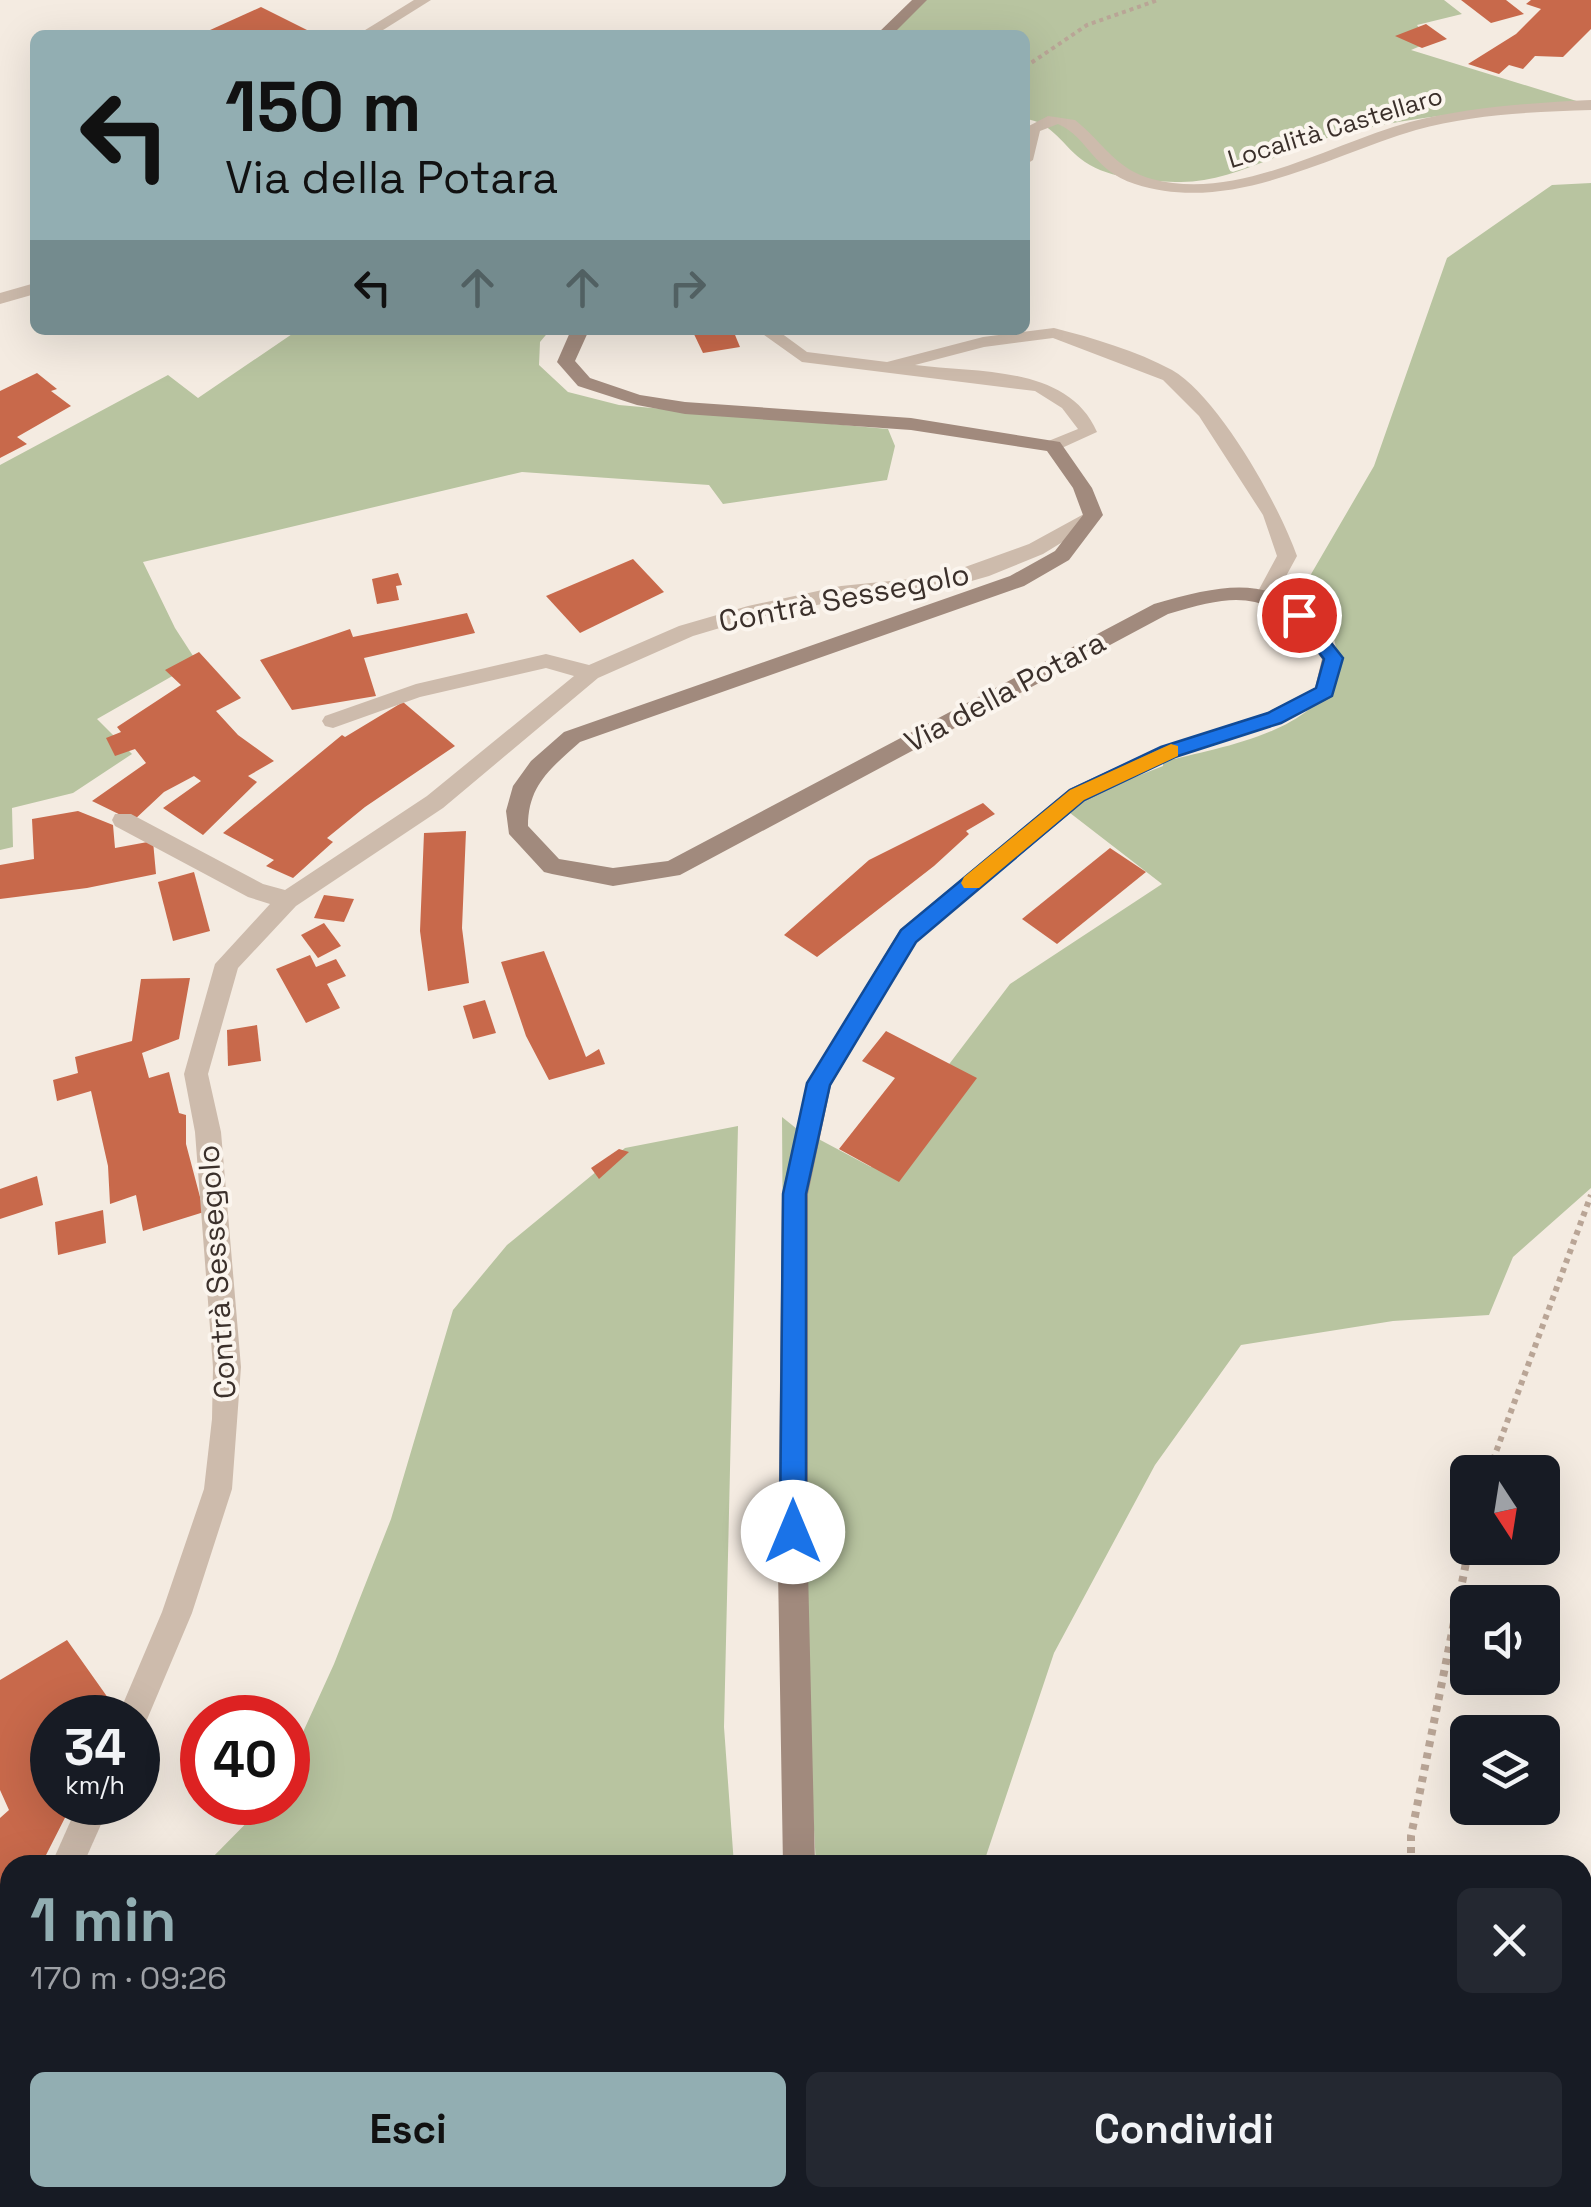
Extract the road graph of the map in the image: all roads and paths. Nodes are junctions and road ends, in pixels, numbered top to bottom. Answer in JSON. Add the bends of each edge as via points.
{"nodes":[{"id":1,"x":424,"y":0,"type":"edge"},
{"id":2,"x":920,"y":0,"type":"edge"},
{"id":3,"x":1158,"y":0,"type":"edge"},
{"id":4,"x":373,"y":30,"type":"edge"},
{"id":5,"x":888,"y":30,"type":"edge"},
{"id":6,"x":1030,"y":63,"type":"edge"},
{"id":7,"x":1591,"y":105,"type":"edge"},
{"id":8,"x":1030,"y":140,"type":"edge"},
{"id":9,"x":30,"y":290,"type":"edge"},
{"id":10,"x":0,"y":300,"type":"edge"},
{"id":11,"x":578,"y":335,"type":"edge"},
{"id":12,"x":773,"y":335,"type":"edge"},
{"id":13,"x":885,"y":368,"type":"junction"},
{"id":14,"x":1053,"y":446,"type":"junction"},
{"id":15,"x":1093,"y":515,"type":"junction"},
{"id":16,"x":1266,"y":595,"type":"junction"},
{"id":17,"x":591,"y":673,"type":"junction"},
{"id":18,"x":333,"y":722,"type":"dead end"},
{"id":19,"x":122,"y":820,"type":"dead end"},
{"id":20,"x":288,"y":900,"type":"junction"},
{"id":21,"x":1591,"y":1195,"type":"edge"},
{"id":22,"x":1495,"y":1455,"type":"edge"},
{"id":23,"x":1466,"y":1565,"type":"edge"},
{"id":24,"x":142,"y":1695,"type":"edge"},
{"id":25,"x":84,"y":1825,"type":"edge"},
{"id":26,"x":71,"y":1855,"type":"edge"},
{"id":27,"x":799,"y":1855,"type":"edge"},
{"id":28,"x":1411,"y":1855,"type":"edge"}],
"edges":[{"from":1,"to":4,"type":"street"},
{"from":2,"to":5,"type":"street"},
{"from":3,"to":6,"type":"path","via":[[1059,39]]},
{"from":7,"to":8,"type":"street","name":"Località Castellaro","via":[[1485,109],[1230,186],[1166,187],[1126,174],[1066,122],[1033,128]]},
{"from":9,"to":10,"type":"street"},
{"from":11,"to":14,"type":"street","via":[[566,362],[584,382],[637,400],[911,424]]},
{"from":12,"to":13,"type":"street","via":[[802,357]]},
{"from":13,"to":14,"type":"street","via":[[1039,386],[1065,399],[1088,432]]},
{"from":13,"to":16,"type":"street","via":[[983,342],[1054,333],[1169,376],[1206,412],[1272,515],[1287,556]]},
{"from":14,"to":15,"type":"street"},
{"from":15,"to":16,"type":"street","name":"Via della Potara","via":[[1057,562],[1017,582],[572,736],[532,772],[515,798],[517,828],[552,866],[613,877],[672,870],[1161,609],[1213,593]]},
{"from":15,"to":17,"type":"street","name":"Contrà Sessegolo","via":[[982,571],[748,614],[686,631]]},
{"from":16,"to":27,"type":"street","via":[[1299,615],[1333,658],[1325,692],[1077,795],[908,936],[819,1083],[794,1194]]},
{"from":17,"to":18,"type":"street","via":[[546,661],[416,692]]},
{"from":17,"to":20,"type":"street","name":"Contrà Sessegolo","via":[[435,802]]},
{"from":19,"to":20,"type":"street","via":[[256,891]]},
{"from":20,"to":24,"type":"street","name":"Contrà Sessegolo","via":[[227,964],[196,1074],[208,1132],[226,1419],[218,1489]]},
{"from":21,"to":22,"type":"path"},
{"from":23,"to":28,"type":"path"},
{"from":25,"to":26,"type":"street"}]}
